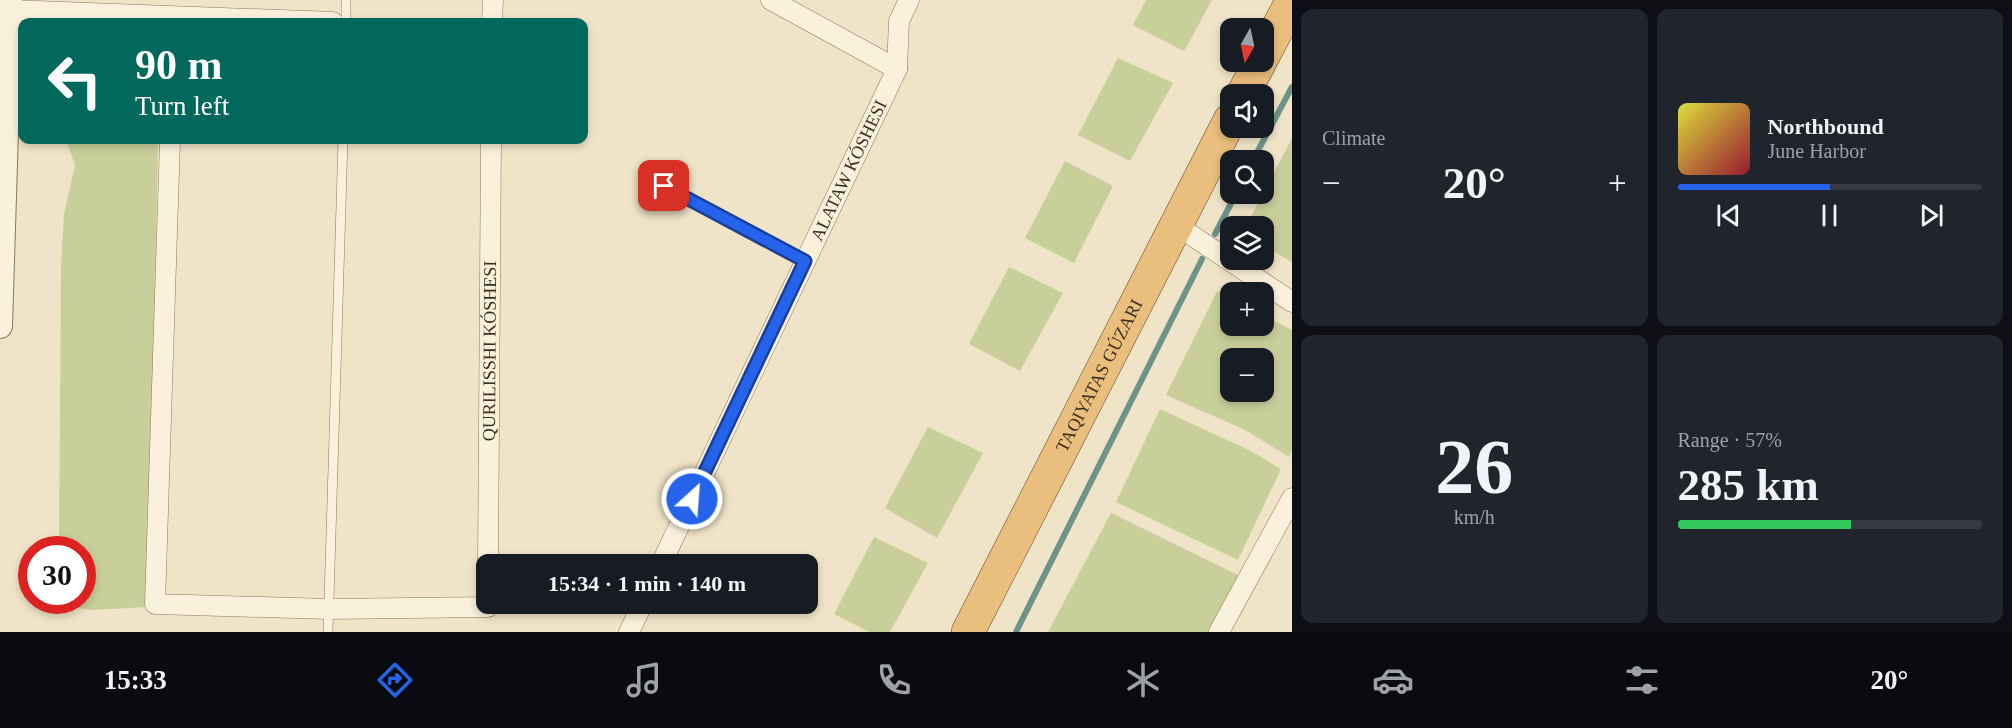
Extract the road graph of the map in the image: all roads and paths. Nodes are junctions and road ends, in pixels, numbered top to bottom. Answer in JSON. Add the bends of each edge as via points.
{"nodes":[{"id":1,"x":346,"y":0,"type":"edge"},
{"id":2,"x":493,"y":0,"type":"edge"},
{"id":3,"x":771,"y":0,"type":"edge"},
{"id":4,"x":909,"y":0,"type":"edge"},
{"id":5,"x":1292,"y":1,"type":"edge"},
{"id":6,"x":10,"y":5,"type":"edge"},
{"id":7,"x":174,"y":13,"type":"edge"},
{"id":8,"x":262,"y":18,"type":"edge"},
{"id":9,"x":346,"y":18,"type":"edge"},
{"id":10,"x":492,"y":18,"type":"edge"},
{"id":11,"x":1274,"y":35,"type":"edge"},
{"id":12,"x":897,"y":69,"type":"junction"},
{"id":13,"x":1221,"y":138,"type":"edge"},
{"id":14,"x":170,"y":144,"type":"edge"},
{"id":15,"x":343,"y":144,"type":"edge"},
{"id":16,"x":492,"y":144,"type":"edge"},
{"id":17,"x":644,"y":176,"type":"dead end"},
{"id":18,"x":1176,"y":225,"type":"junction"},
{"id":19,"x":805,"y":261,"type":"junction"},
{"id":20,"x":1292,"y":303,"type":"edge"},
{"id":21,"x":0,"y":326,"type":"edge"},
{"id":22,"x":1292,"y":498,"type":"edge"},
{"id":23,"x":488,"y":554,"type":"edge"},
{"id":24,"x":666,"y":554,"type":"edge"},
{"id":25,"x":476,"y":605,"type":"edge"},
{"id":26,"x":329,"y":609,"type":"junction"},
{"id":27,"x":638,"y":614,"type":"edge"},
{"id":28,"x":328,"y":632,"type":"edge"},
{"id":29,"x":629,"y":632,"type":"edge"},
{"id":30,"x":968,"y":632,"type":"edge"},
{"id":31,"x":1219,"y":632,"type":"edge"}],
"edges":[{"from":1,"to":9,"type":"lane"},
{"from":2,"to":10,"type":"street"},
{"from":3,"to":12,"type":"street"},
{"from":4,"to":12,"type":"street","name":"ALATAW KÓSHESI","via":[[899,21]]},
{"from":5,"to":11,"type":"highway"},
{"from":6,"to":7,"type":"street"},
{"from":6,"to":21,"type":"street"},
{"from":7,"to":8,"type":"street"},
{"from":12,"to":19,"type":"street","name":"ALATAW KÓSHESI"},
{"from":13,"to":18,"type":"highway"},
{"from":14,"to":26,"type":"street","via":[[156,604]]},
{"from":15,"to":26,"type":"lane"},
{"from":16,"to":23,"type":"street"},
{"from":17,"to":19,"type":"lane"},
{"from":18,"to":20,"type":"street"},
{"from":18,"to":30,"type":"highway"},
{"from":19,"to":24,"type":"street","name":"ALATAW KÓSHESI"},
{"from":22,"to":31,"type":"street"},
{"from":25,"to":26,"type":"street"},
{"from":26,"to":28,"type":"lane"},
{"from":27,"to":29,"type":"street"}]}
